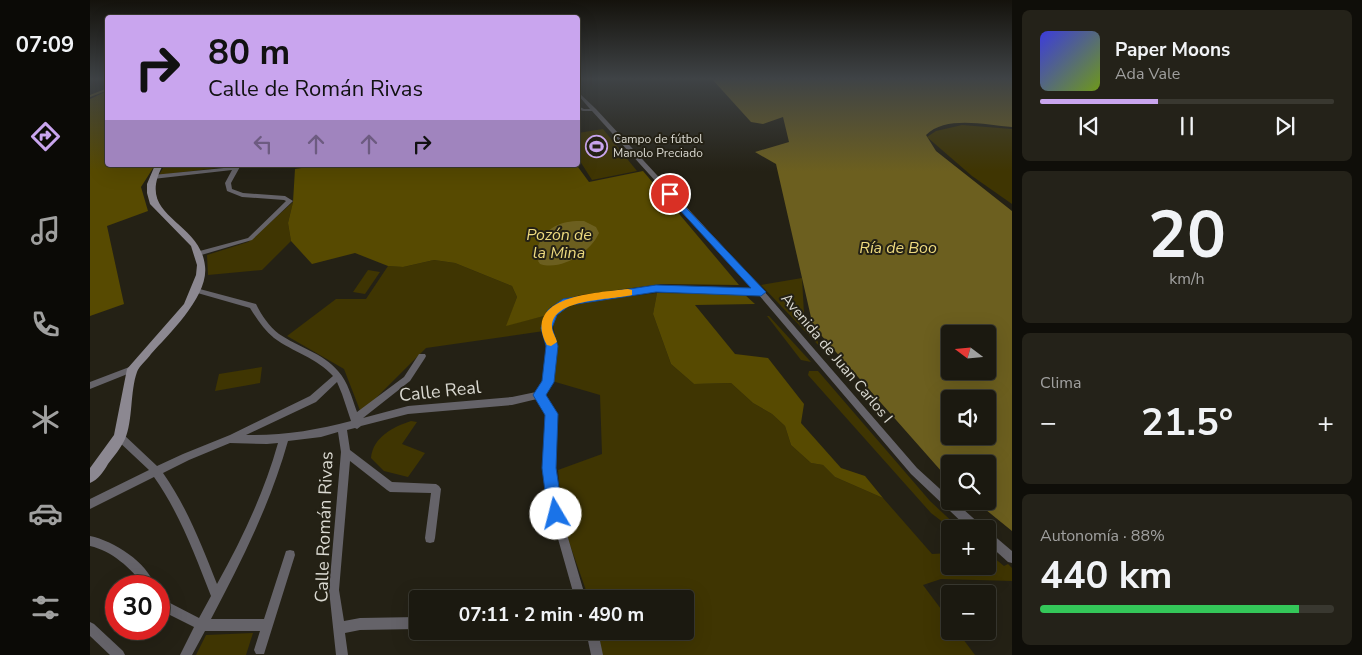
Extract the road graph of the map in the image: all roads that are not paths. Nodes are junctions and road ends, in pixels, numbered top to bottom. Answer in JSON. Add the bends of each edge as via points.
{"nodes":[{"id":1,"x":582,"y":110,"type":"edge"},
{"id":2,"x":594,"y":110,"type":"joint"},
{"id":3,"x":158,"y":167,"type":"edge"},
{"id":4,"x":229,"y":167,"type":"edge"},
{"id":5,"x":236,"y":167,"type":"edge"},
{"id":6,"x":153,"y":177,"type":"junction"},
{"id":7,"x":198,"y":254,"type":"junction"},
{"id":8,"x":196,"y":290,"type":"junction"},
{"id":9,"x":761,"y":292,"type":"junction"},
{"id":10,"x":422,"y":356,"type":"dead end"},
{"id":11,"x":132,"y":369,"type":"junction"},
{"id":12,"x":337,"y":377,"type":"junction"},
{"id":13,"x":90,"y":386,"type":"edge"},
{"id":14,"x":539,"y":395,"type":"junction"},
{"id":15,"x":356,"y":422,"type":"junction"},
{"id":16,"x":342,"y":429,"type":"junction"},
{"id":17,"x":120,"y":437,"type":"junction"},
{"id":18,"x":284,"y":438,"type":"junction"},
{"id":19,"x":230,"y":439,"type":"junction"},
{"id":20,"x":346,"y":452,"type":"junction"},
{"id":21,"x":156,"y":471,"type":"junction"},
{"id":22,"x":90,"y":477,"type":"edge"},
{"id":23,"x":90,"y":504,"type":"edge"},
{"id":24,"x":966,"y":520,"type":"edge"},
{"id":25,"x":430,"y":538,"type":"dead end"},
{"id":26,"x":90,"y":541,"type":"edge"},
{"id":27,"x":996,"y":545,"type":"edge"},
{"id":28,"x":290,"y":555,"type":"dead end"},
{"id":29,"x":1012,"y":558,"type":"edge"},
{"id":30,"x":142,"y":575,"type":"edge"},
{"id":31,"x":578,"y":590,"type":"edge"},
{"id":32,"x":216,"y":596,"type":"junction"},
{"id":33,"x":170,"y":609,"type":"edge"},
{"id":34,"x":409,"y":623,"type":"edge"},
{"id":35,"x":201,"y":625,"type":"junction"},
{"id":36,"x":268,"y":625,"type":"junction"},
{"id":37,"x":90,"y":628,"type":"edge"},
{"id":38,"x":339,"y":628,"type":"junction"},
{"id":39,"x":594,"y":640,"type":"edge"},
{"id":40,"x":260,"y":650,"type":"dead end"},
{"id":41,"x":119,"y":655,"type":"edge"},
{"id":42,"x":186,"y":655,"type":"edge"},
{"id":43,"x":342,"y":655,"type":"edge"},
{"id":44,"x":597,"y":655,"type":"edge"}],
"edges":[{"from":1,"to":2,"type":"street"},
{"from":2,"to":9,"type":"street","name":"Avenida de Juan Carlos I"},
{"from":3,"to":6,"type":"street"},
{"from":4,"to":6,"type":"street"},
{"from":5,"to":7,"type":"street","via":[[227,186],[232,192],[285,198],[290,202],[250,239]]},
{"from":6,"to":7,"type":"street","via":[[150,190],[154,204],[190,239]]},
{"from":7,"to":8,"type":"street","via":[[201,275]]},
{"from":8,"to":11,"type":"street","via":[[188,306]]},
{"from":8,"to":12,"type":"street","via":[[253,306],[259,320],[270,332],[330,367]]},
{"from":9,"to":14,"type":"street","via":[[656,288],[558,306],[547,321],[551,359],[548,382]]},
{"from":9,"to":24,"type":"street","name":"Avenida de Juan Carlos I","via":[[914,471]]},
{"from":10,"to":15,"type":"street","via":[[407,378]]},
{"from":11,"to":13,"type":"street"},
{"from":11,"to":17,"type":"street"},
{"from":12,"to":15,"type":"street"},
{"from":12,"to":19,"type":"street","via":[[313,399]]},
{"from":14,"to":15,"type":"street","name":"Calle Real","via":[[512,401],[408,410]]},
{"from":14,"to":31,"type":"street","via":[[551,414],[549,468],[556,514]]},
{"from":15,"to":16,"type":"street","name":"Calle Real"},
{"from":16,"to":18,"type":"street","name":"Calle Real"},
{"from":16,"to":20,"type":"street","name":"Calle Román Rivas"},
{"from":17,"to":21,"type":"street"},
{"from":17,"to":22,"type":"street"},
{"from":18,"to":19,"type":"street","name":"Calle Real"},
{"from":18,"to":32,"type":"street","via":[[267,496],[248,540]]},
{"from":19,"to":21,"type":"street","name":"Calle Real"},
{"from":20,"to":25,"type":"street","via":[[390,487],[436,489]]},
{"from":20,"to":38,"type":"street","name":"Calle Román Rivas","via":[[334,590]]},
{"from":21,"to":23,"type":"street","name":"Calle Real"},
{"from":21,"to":32,"type":"street","via":[[192,529]]},
{"from":26,"to":30,"type":"street","via":[[113,550]]},
{"from":27,"to":29,"type":"street"},
{"from":28,"to":36,"type":"street"},
{"from":32,"to":35,"type":"street"},
{"from":33,"to":35,"type":"street"},
{"from":34,"to":38,"type":"street","via":[[360,624]]},
{"from":35,"to":36,"type":"street"},
{"from":35,"to":42,"type":"street"},
{"from":36,"to":40,"type":"street"},
{"from":37,"to":41,"type":"street"},
{"from":38,"to":43,"type":"street","name":"Calle Román Rivas"},
{"from":39,"to":44,"type":"street"}]}
